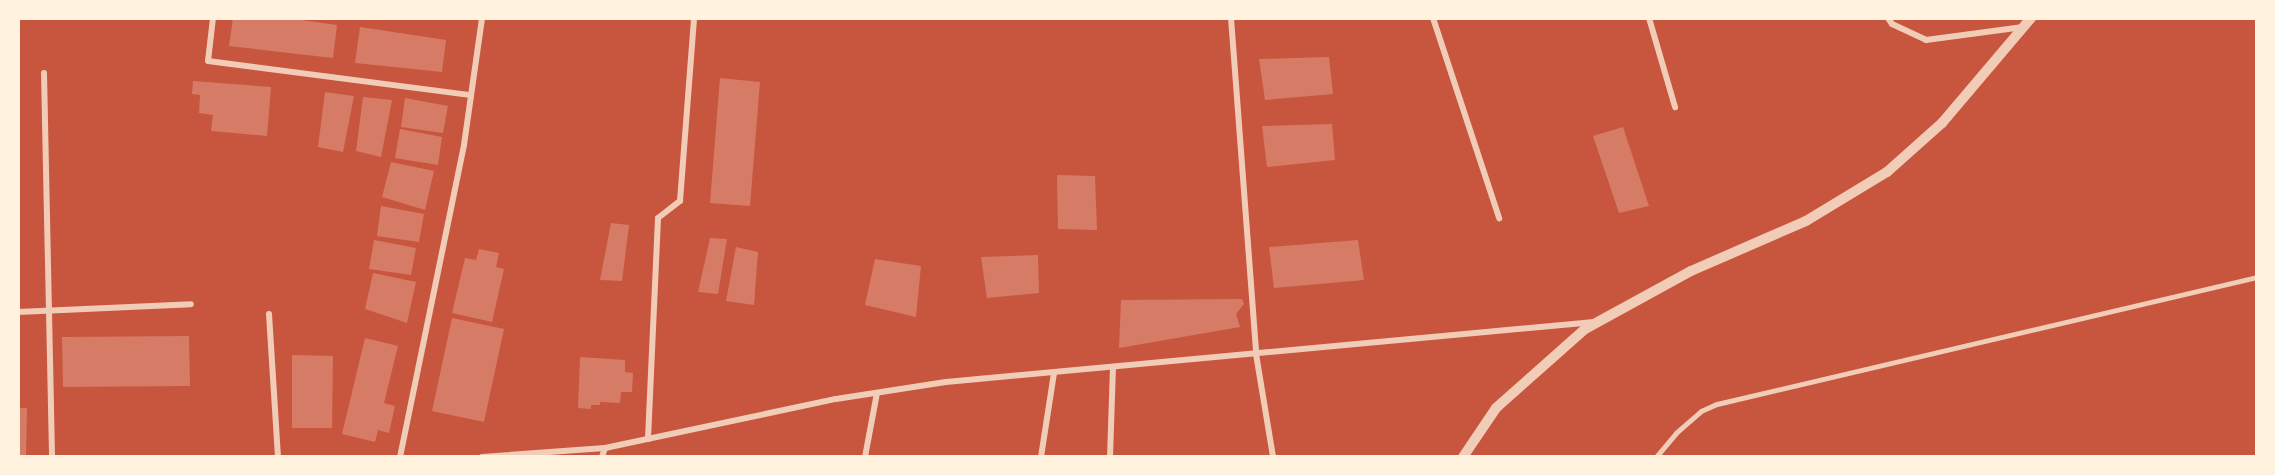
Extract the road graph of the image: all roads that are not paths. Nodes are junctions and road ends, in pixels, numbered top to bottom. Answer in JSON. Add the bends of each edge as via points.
{"nodes":[{"id":1,"x":213,"y":18,"type":"edge"},
{"id":2,"x":482,"y":18,"type":"edge"},
{"id":3,"x":694,"y":18,"type":"edge"},
{"id":4,"x":1231,"y":18,"type":"edge"},
{"id":5,"x":1433,"y":18,"type":"edge"},
{"id":6,"x":1649,"y":18,"type":"edge"},
{"id":7,"x":1888,"y":18,"type":"edge"},
{"id":8,"x":2031,"y":18,"type":"edge"},
{"id":9,"x":2024,"y":27,"type":"junction"},
{"id":10,"x":44,"y":74,"type":"dead end"},
{"id":11,"x":471,"y":95,"type":"junction"},
{"id":12,"x":1675,"y":107,"type":"dead end"},
{"id":13,"x":1498,"y":218,"type":"dead end"},
{"id":14,"x":2257,"y":277,"type":"edge"},
{"id":15,"x":191,"y":304,"type":"dead end"},
{"id":16,"x":51,"y":311,"type":"junction"},
{"id":17,"x":18,"y":312,"type":"edge"},
{"id":18,"x":269,"y":314,"type":"dead end"},
{"id":19,"x":1598,"y":321,"type":"junction"},
{"id":20,"x":1256,"y":354,"type":"junction"},
{"id":21,"x":1113,"y":368,"type":"junction"},
{"id":22,"x":1054,"y":373,"type":"junction"},
{"id":23,"x":877,"y":393,"type":"junction"},
{"id":24,"x":648,"y":439,"type":"junction"},
{"id":25,"x":605,"y":448,"type":"junction"},
{"id":26,"x":52,"y":457,"type":"edge"},
{"id":27,"x":278,"y":457,"type":"edge"},
{"id":28,"x":400,"y":457,"type":"edge"},
{"id":29,"x":482,"y":457,"type":"edge"},
{"id":30,"x":602,"y":457,"type":"edge"},
{"id":31,"x":865,"y":457,"type":"edge"},
{"id":32,"x":1041,"y":457,"type":"edge"},
{"id":33,"x":1110,"y":457,"type":"edge"},
{"id":34,"x":1274,"y":457,"type":"edge"},
{"id":35,"x":1463,"y":457,"type":"edge"},
{"id":36,"x":1656,"y":457,"type":"edge"}],
"edges":[{"from":1,"to":11,"type":"street","via":[[208,61]]},
{"from":2,"to":11,"type":"street"},
{"from":3,"to":24,"type":"street","via":[[680,201],[657,218]]},
{"from":4,"to":20,"type":"street"},
{"from":5,"to":13,"type":"street"},
{"from":6,"to":12,"type":"street"},
{"from":7,"to":9,"type":"street","via":[[1892,24],[1926,40]]},
{"from":8,"to":9,"type":"street"},
{"from":9,"to":19,"type":"street","via":[[1942,123],[1887,172],[1806,221],[1691,271]]},
{"from":10,"to":16,"type":"street"},
{"from":11,"to":28,"type":"street"},
{"from":14,"to":36,"type":"lane","via":[[1717,404],[1684,425]]},
{"from":15,"to":16,"type":"street","via":[[122,304]]},
{"from":16,"to":17,"type":"street"},
{"from":16,"to":26,"type":"street"},
{"from":18,"to":27,"type":"street"},
{"from":19,"to":20,"type":"street"},
{"from":19,"to":35,"type":"street","via":[[1584,328],[1496,408]]},
{"from":20,"to":21,"type":"street"},
{"from":20,"to":34,"type":"street"},
{"from":21,"to":22,"type":"street"},
{"from":21,"to":33,"type":"street"},
{"from":22,"to":23,"type":"street"},
{"from":22,"to":32,"type":"street"},
{"from":23,"to":24,"type":"street"},
{"from":23,"to":31,"type":"street"},
{"from":24,"to":25,"type":"street"},
{"from":25,"to":29,"type":"street"},
{"from":25,"to":30,"type":"street"}]}
